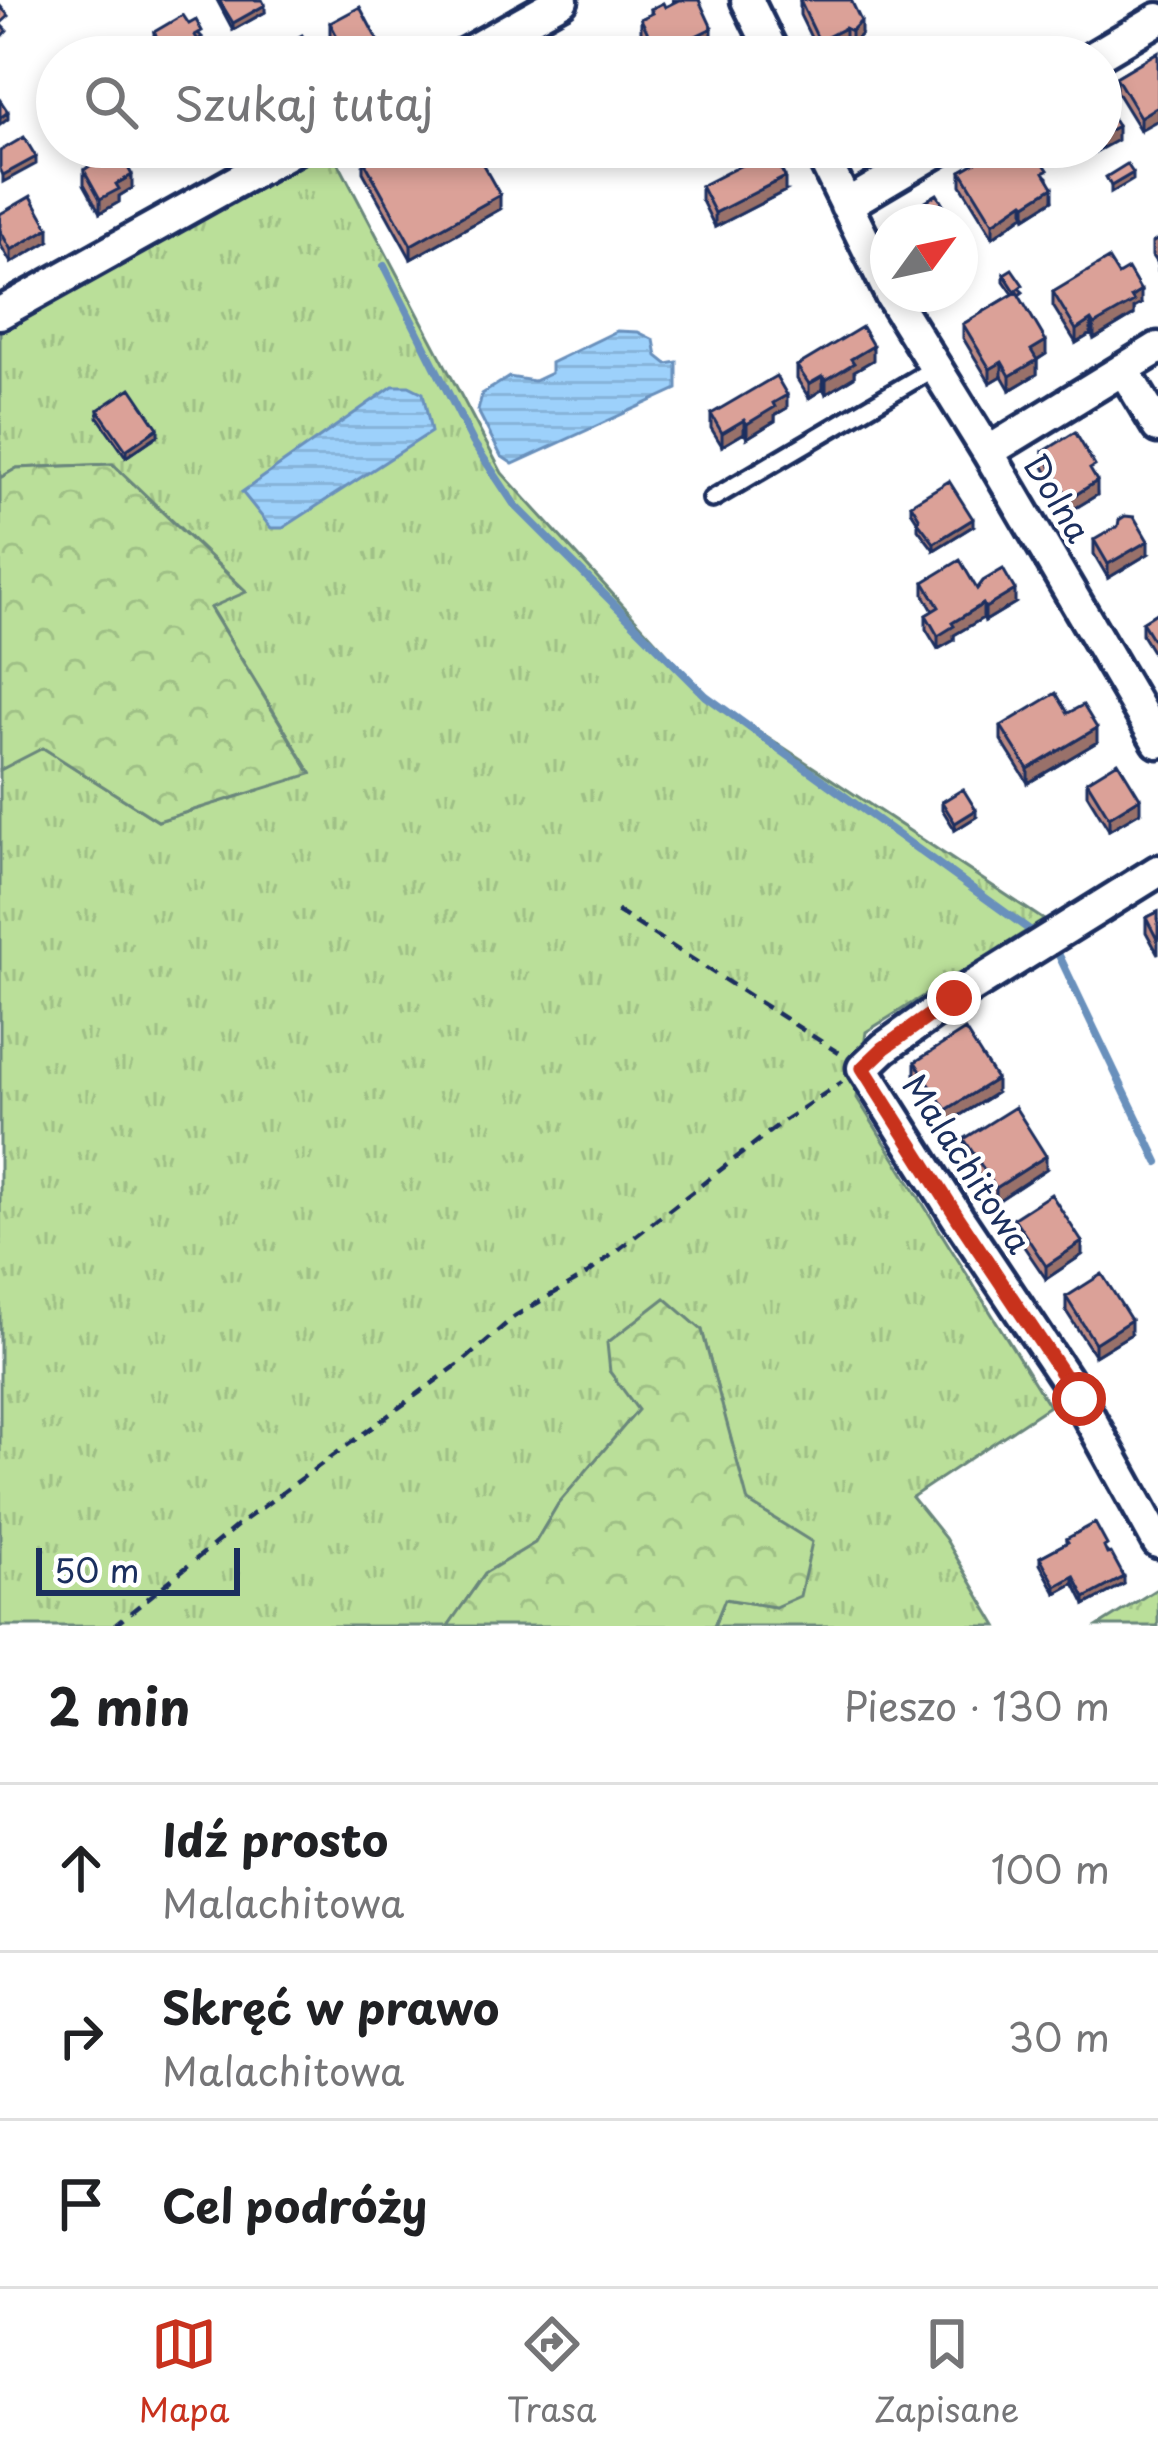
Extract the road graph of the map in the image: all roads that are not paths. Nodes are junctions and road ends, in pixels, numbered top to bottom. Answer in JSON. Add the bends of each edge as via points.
{"nodes":[{"id":1,"x":562,"y":0,"type":"edge"},
{"id":2,"x":747,"y":0,"type":"edge"},
{"id":3,"x":1158,"y":19,"type":"edge"},
{"id":4,"x":498,"y":36,"type":"edge"},
{"id":5,"x":765,"y":36,"type":"edge"},
{"id":6,"x":1122,"y":40,"type":"edge"},
{"id":7,"x":260,"y":168,"type":"edge"},
{"id":8,"x":828,"y":168,"type":"edge"},
{"id":9,"x":909,"y":168,"type":"edge"},
{"id":10,"x":846,"y":205,"type":"junction"},
{"id":11,"x":870,"y":254,"type":"edge"},
{"id":12,"x":901,"y":312,"type":"edge"},
{"id":13,"x":0,"y":313,"type":"edge"},
{"id":14,"x":1158,"y":348,"type":"edge"},
{"id":15,"x":936,"y":368,"type":"junction"},
{"id":16,"x":1123,"y":369,"type":"junction"},
{"id":17,"x":1158,"y":427,"type":"edge"},
{"id":18,"x":988,"y":452,"type":"junction"},
{"id":19,"x":712,"y":499,"type":"dead end"},
{"id":20,"x":1158,"y":742,"type":"edge"},
{"id":21,"x":1158,"y":871,"type":"edge"},
{"id":22,"x":1158,"y":1542,"type":"edge"}],
"edges":[{"from":1,"to":4,"type":"street"},
{"from":2,"to":5,"type":"street"},
{"from":3,"to":6,"type":"street"},
{"from":7,"to":13,"type":"street"},
{"from":8,"to":10,"type":"street","name":"Dolna"},
{"from":9,"to":10,"type":"street"},
{"from":10,"to":11,"type":"street","name":"Dolna"},
{"from":12,"to":15,"type":"street","name":"Dolna"},
{"from":14,"to":16,"type":"street"},
{"from":15,"to":18,"type":"street","name":"Dolna"},
{"from":15,"to":19,"type":"lane"},
{"from":16,"to":17,"type":"street"},
{"from":16,"to":18,"type":"street"},
{"from":18,"to":20,"type":"street","name":"Dolna"},
{"from":21,"to":22,"type":"street","name":"Malachitowa","via":[[954,998],[863,1068],[1079,1399]]}]}
